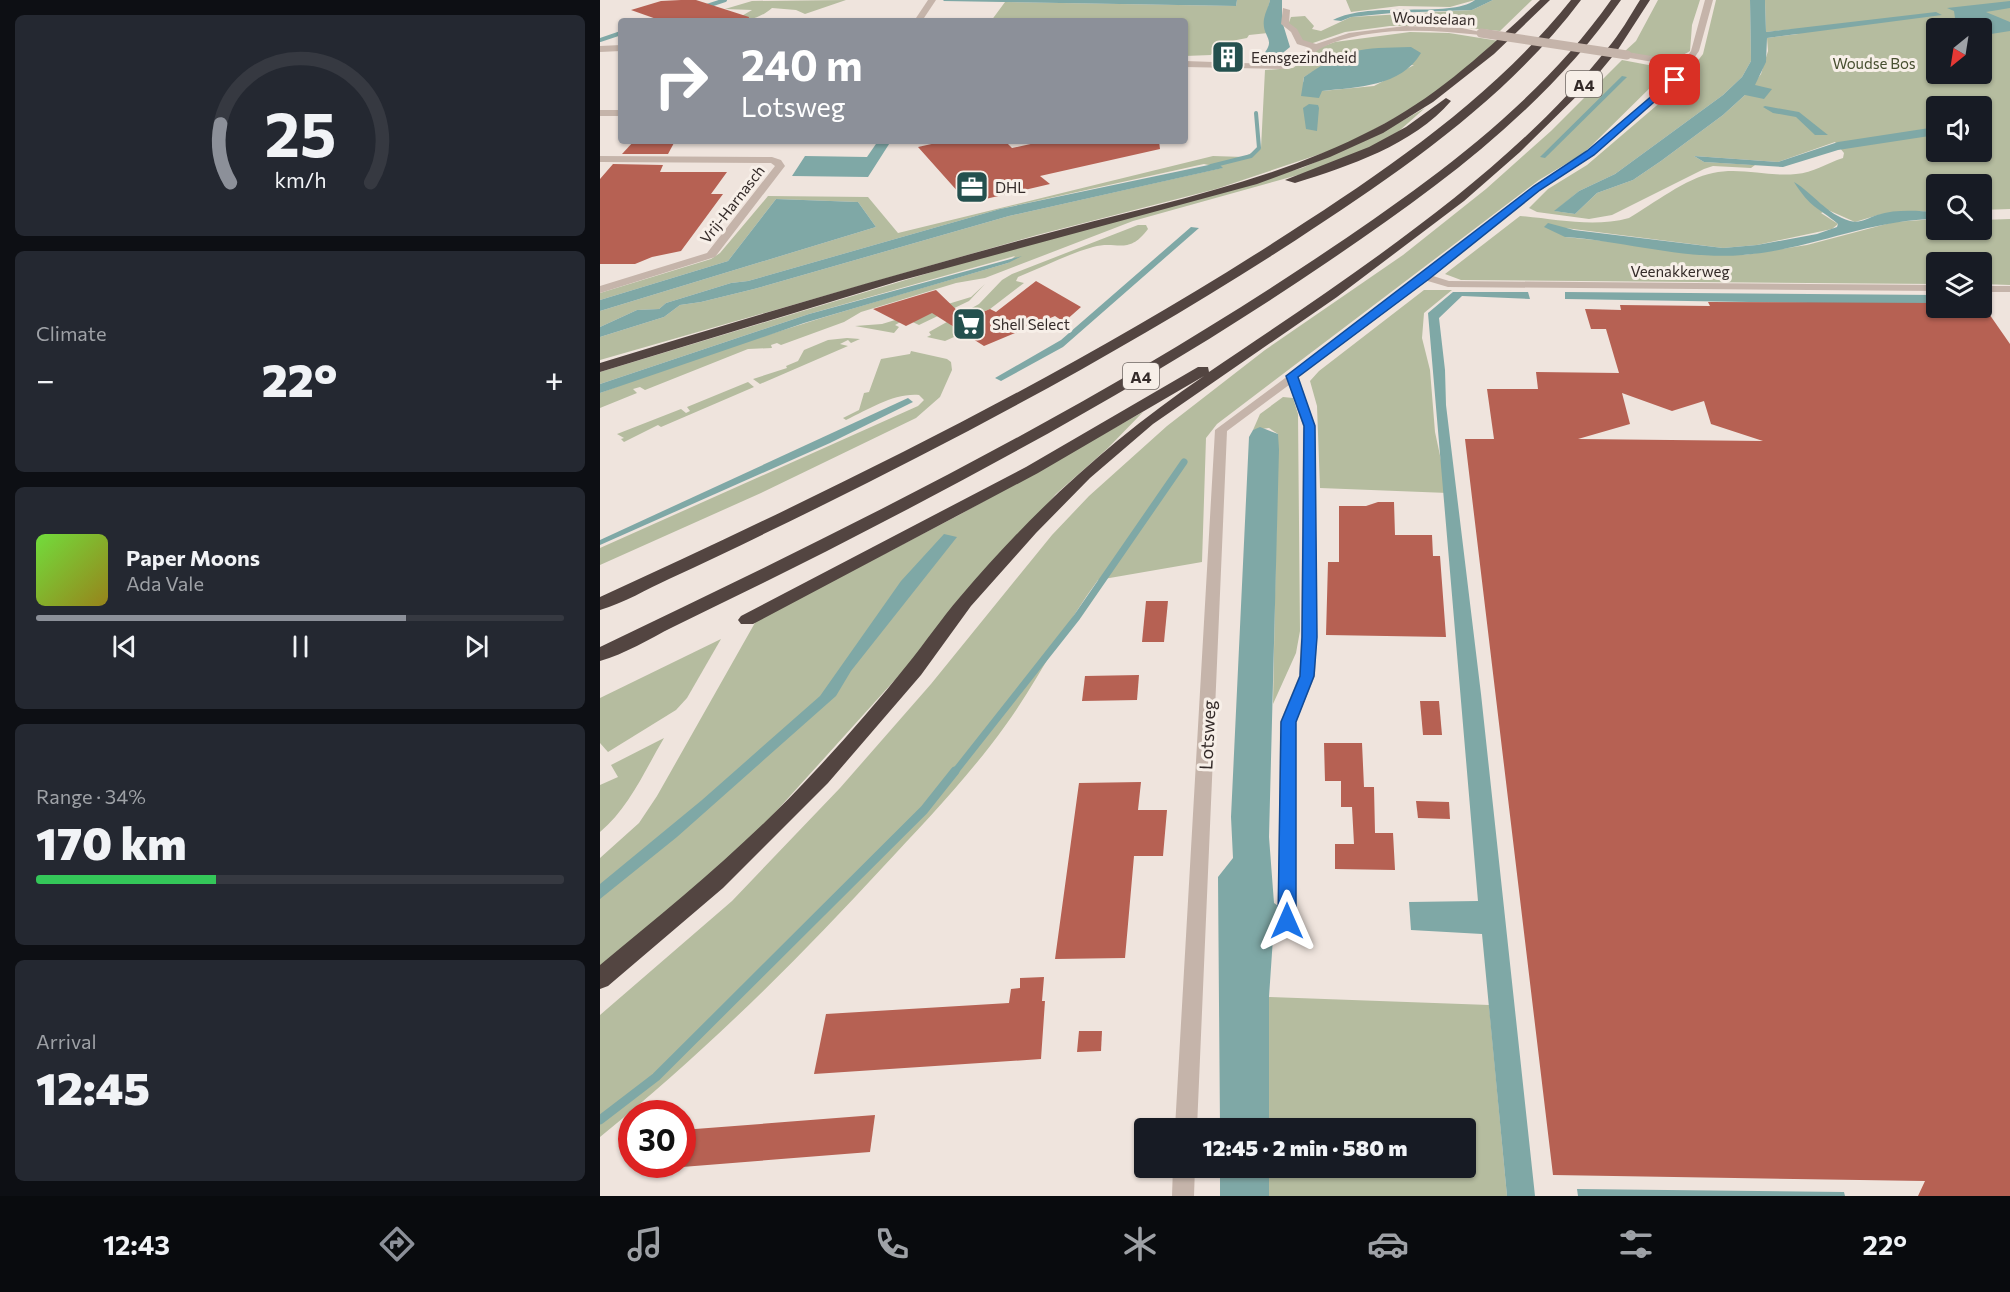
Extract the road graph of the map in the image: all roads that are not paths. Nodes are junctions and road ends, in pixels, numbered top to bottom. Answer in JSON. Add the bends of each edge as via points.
{"nodes":[{"id":1,"x":932,"y":0,"type":"edge"},
{"id":2,"x":1545,"y":0,"type":"edge"},
{"id":3,"x":1576,"y":0,"type":"edge"},
{"id":4,"x":1616,"y":0,"type":"edge"},
{"id":5,"x":1645,"y":0,"type":"edge"},
{"id":6,"x":1709,"y":0,"type":"edge"},
{"id":7,"x":1286,"y":10,"type":"dead end"},
{"id":8,"x":920,"y":18,"type":"edge"},
{"id":9,"x":1504,"y":39,"type":"junction"},
{"id":10,"x":1316,"y":47,"type":"junction"},
{"id":11,"x":618,"y":48,"type":"edge"},
{"id":12,"x":600,"y":49,"type":"edge"},
{"id":13,"x":1188,"y":64,"type":"edge"},
{"id":14,"x":1688,"y":65,"type":"junction"},
{"id":15,"x":600,"y":113,"type":"edge"},
{"id":16,"x":618,"y":113,"type":"edge"},
{"id":17,"x":600,"y":159,"type":"edge"},
{"id":18,"x":1170,"y":213,"type":"dead end"},
{"id":19,"x":1425,"y":277,"type":"junction"},
{"id":20,"x":1926,"y":288,"type":"edge"},
{"id":21,"x":1992,"y":289,"type":"edge"},
{"id":22,"x":2010,"y":289,"type":"edge"},
{"id":23,"x":600,"y":290,"type":"edge"},
{"id":24,"x":1332,"y":294,"type":"junction"},
{"id":25,"x":600,"y":368,"type":"edge"},
{"id":26,"x":1292,"y":376,"type":"junction"},
{"id":27,"x":600,"y":604,"type":"edge"},
{"id":28,"x":747,"y":620,"type":"dead end"},
{"id":29,"x":600,"y":655,"type":"edge"},
{"id":30,"x":1287,"y":921,"type":"dead end"},
{"id":31,"x":600,"y":979,"type":"edge"},
{"id":32,"x":1187,"y":1118,"type":"edge"},
{"id":33,"x":1184,"y":1178,"type":"edge"},
{"id":34,"x":1183,"y":1196,"type":"edge"}],
"edges":[{"from":1,"to":8,"type":"street"},
{"from":2,"to":9,"type":"highway"},
{"from":3,"to":27,"type":"highway","number":"A4","via":[[1545,39],[1450,125],[1376,182],[1244,270],[1096,357],[916,453]]},
{"from":4,"to":29,"type":"highway","number":"A4","via":[[1584,45],[1492,133],[1421,191],[1288,285],[1141,376],[960,476],[776,571]]},
{"from":5,"to":24,"type":"highway","number":"A4","via":[[1614,49],[1550,119],[1460,198]]},
{"from":6,"to":14,"type":"street","name":"Lotsweg"},
{"from":7,"to":10,"type":"street","via":[[1285,24],[1300,42]]},
{"from":9,"to":18,"type":"highway","via":[[1496,56],[1434,111],[1371,153],[1322,171]]},
{"from":9,"to":25,"type":"highway","via":[[1403,118],[1301,165],[894,278]]},
{"from":10,"to":13,"type":"street","name":"Woudselaan","via":[[1284,66]]},
{"from":10,"to":14,"type":"street","name":"Woudselaan","bridge":true,"via":[[1351,35],[1400,28],[1449,29]]},
{"from":11,"to":12,"type":"street"},
{"from":14,"to":19,"type":"street","name":"Lotsweg","via":[[1591,153],[1537,188]]},
{"from":15,"to":16,"type":"street"},
{"from":17,"to":23,"type":"street","name":"Vrij-Harnasch","via":[[772,160],[780,166],[711,255]]},
{"from":19,"to":20,"type":"street","name":"Veenakkerweg","via":[[1448,284]]},
{"from":19,"to":26,"type":"street","name":"Lotsweg"},
{"from":21,"to":22,"type":"street"},
{"from":24,"to":28,"type":"highway","number":"A4","via":[[1032,470]]},
{"from":24,"to":31,"type":"highway","number":"A4","via":[[1148,421],[1083,475],[965,603],[914,670],[821,778],[715,882]]},
{"from":26,"to":30,"type":"street","via":[[1310,426],[1310,637],[1307,676],[1288,722]]},
{"from":26,"to":32,"type":"street","name":"Lotsweg","via":[[1221,430]]},
{"from":33,"to":34,"type":"street"}]}
